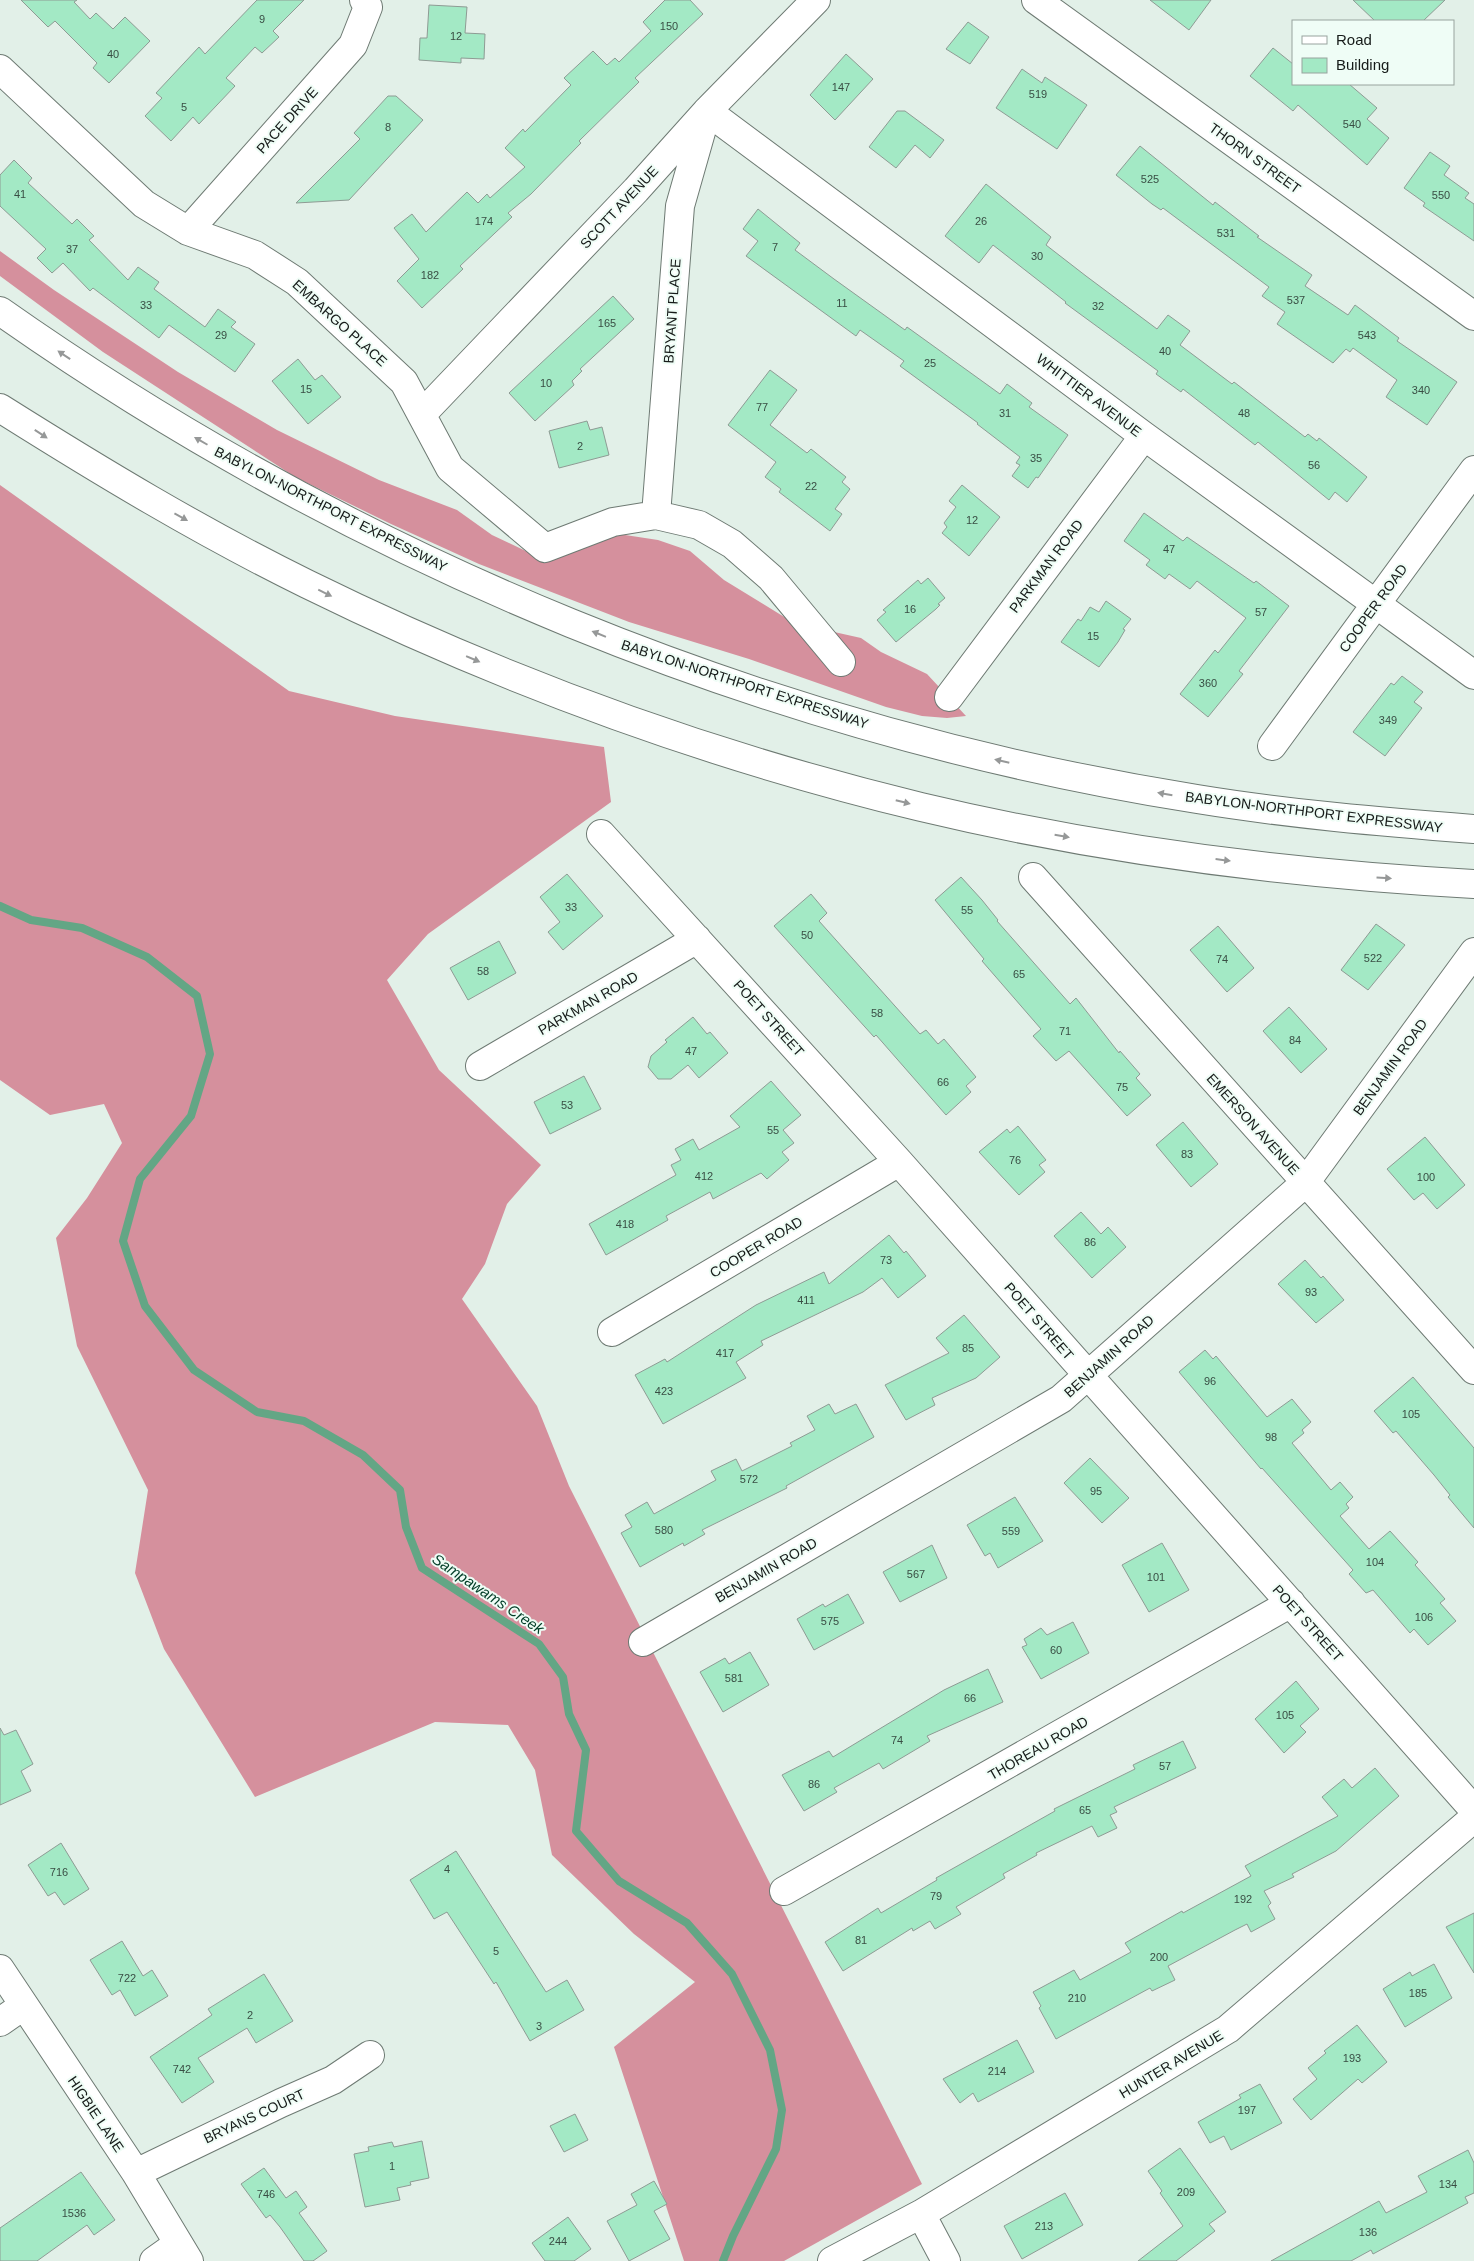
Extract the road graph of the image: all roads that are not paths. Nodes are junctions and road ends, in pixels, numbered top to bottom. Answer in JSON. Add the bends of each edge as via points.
{"nodes":[{"id":1,"x":364,"y":0,"type":"edge"},
{"id":2,"x":816,"y":0,"type":"edge"},
{"id":3,"x":1036,"y":0,"type":"edge"},
{"id":4,"x":0,"y":69,"type":"edge"},
{"id":5,"x":707,"y":111,"type":"junction"},
{"id":6,"x":188,"y":231,"type":"junction"},
{"id":7,"x":0,"y":311,"type":"edge"},
{"id":8,"x":1474,"y":316,"type":"edge"},
{"id":9,"x":0,"y":408,"type":"edge"},
{"id":10,"x":422,"y":414,"type":"junction"},
{"id":11,"x":1144,"y":436,"type":"junction"},
{"id":12,"x":1474,"y":470,"type":"edge"},
{"id":13,"x":656,"y":515,"type":"junction"},
{"id":14,"x":1376,"y":604,"type":"junction"},
{"id":15,"x":841,"y":662,"type":"dead end"},
{"id":16,"x":1474,"y":675,"type":"edge"},
{"id":17,"x":949,"y":697,"type":"dead end"},
{"id":18,"x":1272,"y":746,"type":"dead end"},
{"id":19,"x":1474,"y":829,"type":"edge"},
{"id":20,"x":601,"y":834,"type":"dead end"},
{"id":21,"x":1033,"y":877,"type":"dead end"},
{"id":22,"x":1474,"y":884,"type":"edge"},
{"id":23,"x":697,"y":939,"type":"junction"},
{"id":24,"x":1474,"y":952,"type":"edge"},
{"id":25,"x":480,"y":1066,"type":"dead end"},
{"id":26,"x":899,"y":1162,"type":"junction"},
{"id":27,"x":1305,"y":1183,"type":"junction"},
{"id":28,"x":612,"y":1332,"type":"dead end"},
{"id":29,"x":1474,"y":1370,"type":"edge"},
{"id":30,"x":1087,"y":1376,"type":"junction"},
{"id":31,"x":1291,"y":1603,"type":"junction"},
{"id":32,"x":643,"y":1642,"type":"dead end"},
{"id":33,"x":1474,"y":1810,"type":"edge"},
{"id":34,"x":1474,"y":1818,"type":"edge"},
{"id":35,"x":784,"y":1891,"type":"dead end"},
{"id":36,"x":0,"y":1969,"type":"edge"},
{"id":37,"x":23,"y":2006,"type":"junction"},
{"id":38,"x":0,"y":2022,"type":"edge"},
{"id":39,"x":370,"y":2055,"type":"dead end"},
{"id":40,"x":136,"y":2173,"type":"junction"},
{"id":41,"x":921,"y":2214,"type":"junction"},
{"id":42,"x":184,"y":2253,"type":"edge"},
{"id":43,"x":154,"y":2261,"type":"edge"},
{"id":44,"x":832,"y":2261,"type":"edge"},
{"id":45,"x":946,"y":2261,"type":"edge"}],
"edges":[{"from":1,"to":6,"type":"street","name":"PACE DRIVE","via":[[368,7],[353,45]]},
{"from":2,"to":5,"type":"street","name":"SCOTT AVENUE"},
{"from":3,"to":8,"type":"street","name":"THORN STREET"},
{"from":4,"to":6,"type":"street","name":"EMBARGO PLACE","via":[[144,204]]},
{"from":5,"to":10,"type":"street","name":"SCOTT AVENUE"},
{"from":5,"to":11,"type":"street","name":"WHITTIER AVENUE"},
{"from":5,"to":13,"type":"street","name":"BRYANT PLACE","via":[[680,206]]},
{"from":6,"to":10,"type":"street","name":"EMBARGO PLACE","via":[[255,255],[297,282],[404,382]]},
{"from":19,"to":7,"type":"street","name":"BABYLON-NORTHPORT EXPRESSWAY","one_way":true,"via":[[1198,800],[1059,773],[911,738],[678,665],[479,583],[346,520],[154,414]]},
{"from":9,"to":22,"type":"street","one_way":true,"via":[[174,514],[371,615],[574,699],[779,769],[923,807],[1119,845],[1310,871]]},
{"from":10,"to":13,"type":"street","name":"EMBARGO PLACE","via":[[450,468],[545,548],[613,522]]},
{"from":11,"to":14,"type":"street","name":"WHITTIER AVENUE"},
{"from":11,"to":17,"type":"street","name":"PARKMAN ROAD"},
{"from":12,"to":14,"type":"street","name":"COOPER ROAD"},
{"from":13,"to":15,"type":"street","via":[[699,525],[732,544],[772,578]]},
{"from":14,"to":16,"type":"street","name":"WHITTIER AVENUE"},
{"from":14,"to":18,"type":"street","name":"COOPER ROAD"},
{"from":20,"to":23,"type":"street","name":"POET STREET"},
{"from":21,"to":27,"type":"street","name":"EMERSON AVENUE"},
{"from":23,"to":25,"type":"street","name":"PARKMAN ROAD"},
{"from":23,"to":26,"type":"street","name":"POET STREET"},
{"from":24,"to":27,"type":"street","name":"BENJAMIN ROAD"},
{"from":26,"to":28,"type":"street","name":"COOPER ROAD"},
{"from":26,"to":30,"type":"street","name":"POET STREET"},
{"from":27,"to":29,"type":"street","name":"EMERSON AVENUE"},
{"from":27,"to":30,"type":"street","name":"BENJAMIN ROAD"},
{"from":30,"to":31,"type":"street","name":"POET STREET"},
{"from":30,"to":32,"type":"street","name":"BENJAMIN ROAD","via":[[1061,1399]]},
{"from":31,"to":33,"type":"street","name":"POET STREET"},
{"from":31,"to":35,"type":"street","name":"THOREAU ROAD"},
{"from":34,"to":41,"type":"street","name":"HUNTER AVENUE","via":[[1228,2029]]},
{"from":36,"to":37,"type":"street","name":"HIGBIE LANE"},
{"from":37,"to":38,"type":"street"},
{"from":37,"to":40,"type":"street","name":"HIGBIE LANE"},
{"from":39,"to":40,"type":"street","name":"BRYANS COURT","via":[[333,2080]]},
{"from":40,"to":42,"type":"street","name":"HIGBIE LANE"},
{"from":41,"to":44,"type":"street","name":"HUNTER AVENUE"},
{"from":41,"to":45,"type":"street"},
{"from":42,"to":43,"type":"street"}]}
